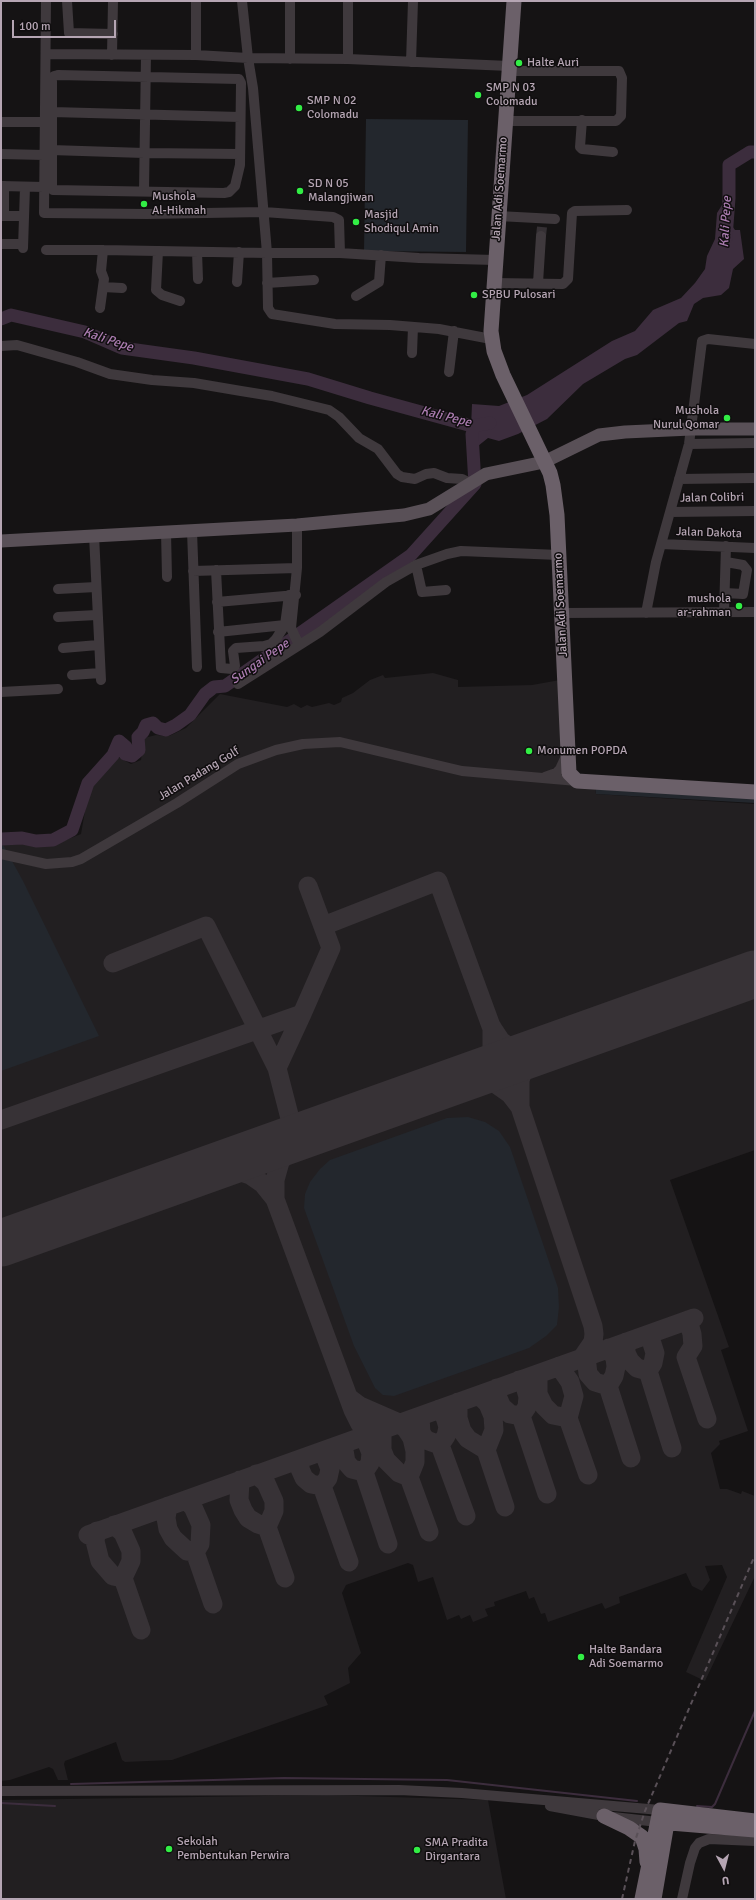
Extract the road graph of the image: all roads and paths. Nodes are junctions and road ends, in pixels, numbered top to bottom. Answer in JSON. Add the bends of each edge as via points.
{"nodes":[{"id":1,"x":46,"y":1,"type":"edge"},
{"id":2,"x":67,"y":1,"type":"edge"},
{"id":3,"x":113,"y":1,"type":"edge"},
{"id":4,"x":196,"y":1,"type":"edge"},
{"id":5,"x":242,"y":1,"type":"edge"},
{"id":6,"x":290,"y":1,"type":"edge"},
{"id":7,"x":348,"y":1,"type":"edge"},
{"id":8,"x":413,"y":1,"type":"edge"},
{"id":9,"x":514,"y":1,"type":"edge"},
{"id":10,"x":113,"y":34,"type":"junction"},
{"id":11,"x":46,"y":54,"type":"junction"},
{"id":12,"x":112,"y":55,"type":"junction"},
{"id":13,"x":146,"y":55,"type":"junction"},
{"id":14,"x":196,"y":55,"type":"junction"},
{"id":15,"x":248,"y":58,"type":"junction"},
{"id":16,"x":290,"y":59,"type":"junction"},
{"id":17,"x":348,"y":59,"type":"junction"},
{"id":18,"x":411,"y":62,"type":"junction"},
{"id":19,"x":509,"y":68,"type":"junction"},
{"id":20,"x":145,"y":78,"type":"junction"},
{"id":21,"x":52,"y":112,"type":"junction"},
{"id":22,"x":145,"y":116,"type":"junction"},
{"id":23,"x":240,"y":117,"type":"junction"},
{"id":24,"x":582,"y":120,"type":"junction"},
{"id":25,"x":506,"y":121,"type":"junction"},
{"id":26,"x":1,"y":122,"type":"edge"},
{"id":27,"x":44,"y":122,"type":"junction"},
{"id":28,"x":48,"y":152,"type":"junction"},
{"id":29,"x":613,"y":152,"type":"dead end"},
{"id":30,"x":144,"y":153,"type":"junction"},
{"id":31,"x":1,"y":154,"type":"edge"},
{"id":32,"x":240,"y":154,"type":"junction"},
{"id":33,"x":3,"y":186,"type":"edge"},
{"id":34,"x":25,"y":187,"type":"junction"},
{"id":35,"x":44,"y":187,"type":"junction"},
{"id":36,"x":144,"y":191,"type":"junction"},
{"id":37,"x":627,"y":210,"type":"dead end"},
{"id":38,"x":264,"y":212,"type":"junction"},
{"id":39,"x":2,"y":216,"type":"edge"},
{"id":40,"x":24,"y":216,"type":"junction"},
{"id":41,"x":498,"y":216,"type":"junction"},
{"id":42,"x":556,"y":219,"type":"dead end"},
{"id":43,"x":542,"y":227,"type":"junction"},
{"id":44,"x":1,"y":244,"type":"edge"},
{"id":45,"x":46,"y":250,"type":"dead end"},
{"id":46,"x":103,"y":250,"type":"junction"},
{"id":47,"x":158,"y":251,"type":"junction"},
{"id":48,"x":197,"y":252,"type":"junction"},
{"id":49,"x":239,"y":252,"type":"junction"},
{"id":50,"x":267,"y":253,"type":"junction"},
{"id":51,"x":340,"y":253,"type":"junction"},
{"id":52,"x":382,"y":255,"type":"junction"},
{"id":53,"x":495,"y":260,"type":"junction"},
{"id":54,"x":198,"y":280,"type":"dead end"},
{"id":55,"x":314,"y":280,"type":"dead end"},
{"id":56,"x":237,"y":282,"type":"dead end"},
{"id":57,"x":267,"y":283,"type":"junction"},
{"id":58,"x":494,"y":283,"type":"junction"},
{"id":59,"x":538,"y":283,"type":"junction"},
{"id":60,"x":103,"y":287,"type":"junction"},
{"id":61,"x":122,"y":288,"type":"dead end"},
{"id":62,"x":356,"y":296,"type":"dead end"},
{"id":63,"x":180,"y":301,"type":"dead end"},
{"id":64,"x":100,"y":308,"type":"dead end"},
{"id":65,"x":413,"y":327,"type":"junction"},
{"id":66,"x":454,"y":331,"type":"junction"},
{"id":67,"x":491,"y":339,"type":"junction"},
{"id":68,"x":755,"y":344,"type":"edge"},
{"id":69,"x":1,"y":346,"type":"edge"},
{"id":70,"x":412,"y":353,"type":"dead end"},
{"id":71,"x":450,"y":372,"type":"dead end"},
{"id":72,"x":691,"y":429,"type":"junction"},
{"id":73,"x":706,"y":429,"type":"junction"},
{"id":74,"x":755,"y":429,"type":"edge"},
{"id":75,"x":755,"y":443,"type":"edge"},
{"id":76,"x":689,"y":444,"type":"junction"},
{"id":77,"x":706,"y":444,"type":"junction"},
{"id":78,"x":544,"y":462,"type":"junction"},
{"id":79,"x":755,"y":478,"type":"edge"},
{"id":80,"x":679,"y":479,"type":"junction"},
{"id":81,"x":471,"y":482,"type":"junction"},
{"id":82,"x":755,"y":511,"type":"edge"},
{"id":83,"x":670,"y":512,"type":"junction"},
{"id":84,"x":297,"y":525,"type":"junction"},
{"id":85,"x":192,"y":531,"type":"junction"},
{"id":86,"x":166,"y":532,"type":"junction"},
{"id":87,"x":94,"y":535,"type":"junction"},
{"id":88,"x":1,"y":540,"type":"edge"},
{"id":89,"x":661,"y":544,"type":"junction"},
{"id":90,"x":726,"y":546,"type":"junction"},
{"id":91,"x":755,"y":548,"type":"edge"},
{"id":92,"x":559,"y":554,"type":"junction"},
{"id":93,"x":726,"y":562,"type":"junction"},
{"id":94,"x":416,"y":565,"type":"junction"},
{"id":95,"x":297,"y":568,"type":"junction"},
{"id":96,"x":216,"y":570,"type":"junction"},
{"id":97,"x":193,"y":571,"type":"junction"},
{"id":98,"x":167,"y":577,"type":"dead end"},
{"id":99,"x":96,"y":586,"type":"junction"},
{"id":100,"x":58,"y":589,"type":"dead end"},
{"id":101,"x":446,"y":590,"type":"dead end"},
{"id":102,"x":725,"y":593,"type":"junction"},
{"id":103,"x":292,"y":595,"type":"junction"},
{"id":104,"x":217,"y":602,"type":"junction"},
{"id":105,"x":724,"y":612,"type":"junction"},
{"id":106,"x":755,"y":612,"type":"edge"},
{"id":107,"x":562,"y":613,"type":"junction"},
{"id":108,"x":646,"y":613,"type":"junction"},
{"id":109,"x":97,"y":615,"type":"junction"},
{"id":110,"x":58,"y":617,"type":"dead end"},
{"id":111,"x":218,"y":632,"type":"junction"},
{"id":112,"x":293,"y":635,"type":"junction"},
{"id":113,"x":98,"y":645,"type":"junction"},
{"id":114,"x":63,"y":648,"type":"dead end"},
{"id":115,"x":197,"y":667,"type":"dead end"},
{"id":116,"x":72,"y":675,"type":"dead end"},
{"id":117,"x":238,"y":684,"type":"dead end"},
{"id":118,"x":58,"y":689,"type":"dead end"},
{"id":119,"x":1,"y":692,"type":"edge"},
{"id":120,"x":568,"y":751,"type":"junction"},
{"id":121,"x":568,"y":778,"type":"junction"},
{"id":122,"x":539,"y":779,"type":"junction"},
{"id":123,"x":605,"y":783,"type":"junction"},
{"id":124,"x":755,"y":792,"type":"edge"},
{"id":125,"x":1,"y":854,"type":"edge"},
{"id":126,"x":1,"y":1791,"type":"edge"},
{"id":127,"x":499,"y":1796,"type":"junction"},
{"id":128,"x":604,"y":1816,"type":"junction"},
{"id":129,"x":664,"y":1816,"type":"junction"},
{"id":130,"x":694,"y":1821,"type":"junction"},
{"id":131,"x":755,"y":1821,"type":"edge"},
{"id":132,"x":755,"y":1830,"type":"edge"},
{"id":133,"x":755,"y":1840,"type":"edge"},
{"id":134,"x":662,"y":1859,"type":"junction"},
{"id":135,"x":648,"y":1871,"type":"junction"},
{"id":136,"x":642,"y":1899,"type":"edge"},
{"id":137,"x":654,"y":1899,"type":"edge"},
{"id":138,"x":682,"y":1899,"type":"edge"}],
"edges":[{"from":1,"to":11,"type":"street"},
{"from":2,"to":10,"type":"street","via":[[69,33]]},
{"from":3,"to":10,"type":"street"},
{"from":4,"to":14,"type":"street"},
{"from":5,"to":15,"type":"street"},
{"from":6,"to":16,"type":"street"},
{"from":7,"to":17,"type":"street"},
{"from":8,"to":18,"type":"street"},
{"from":9,"to":19,"type":"highway","name":"Jalan Adi Soemarmo"},
{"from":10,"to":12,"type":"street"},
{"from":11,"to":12,"type":"street"},
{"from":11,"to":27,"type":"street"},
{"from":12,"to":13,"type":"street"},
{"from":13,"to":14,"type":"street"},
{"from":13,"to":20,"type":"street"},
{"from":14,"to":15,"type":"street"},
{"from":15,"to":16,"type":"street"},
{"from":15,"to":38,"type":"street"},
{"from":16,"to":17,"type":"street"},
{"from":17,"to":18,"type":"street"},
{"from":18,"to":19,"type":"street"},
{"from":19,"to":24,"type":"street","via":[[619,71],[622,78],[619,119]]},
{"from":19,"to":25,"type":"highway","name":"Jalan Adi Soemarmo"},
{"from":20,"to":21,"type":"street","via":[[54,76]]},
{"from":20,"to":22,"type":"street"},
{"from":20,"to":23,"type":"street","via":[[239,79],[242,83]]},
{"from":21,"to":22,"type":"street"},
{"from":21,"to":28,"type":"street"},
{"from":22,"to":23,"type":"street"},
{"from":22,"to":30,"type":"street"},
{"from":23,"to":32,"type":"street"},
{"from":24,"to":25,"type":"street"},
{"from":24,"to":29,"type":"street","via":[[582,150]]},
{"from":25,"to":41,"type":"highway","name":"Jalan Adi Soemarmo"},
{"from":26,"to":27,"type":"street"},
{"from":27,"to":28,"type":"street"},
{"from":28,"to":30,"type":"street"},
{"from":28,"to":31,"type":"street"},
{"from":28,"to":35,"type":"street"},
{"from":28,"to":36,"type":"street","via":[[53,190]]},
{"from":30,"to":32,"type":"street"},
{"from":30,"to":36,"type":"street"},
{"from":32,"to":36,"type":"street","via":[[238,178],[229,192]]},
{"from":33,"to":34,"type":"street"},
{"from":33,"to":39,"type":"street"},
{"from":34,"to":35,"type":"street"},
{"from":34,"to":40,"type":"street"},
{"from":35,"to":38,"type":"street","via":[[44,213]]},
{"from":37,"to":59,"type":"street","via":[[572,213],[566,282]]},
{"from":38,"to":50,"type":"street"},
{"from":38,"to":51,"type":"street","via":[[338,218]]},
{"from":39,"to":40,"type":"street"},
{"from":40,"to":44,"type":"street","via":[[23,246]]},
{"from":41,"to":43,"type":"street"},
{"from":41,"to":53,"type":"highway","name":"Jalan Adi Soemarmo"},
{"from":42,"to":43,"type":"street"},
{"from":43,"to":59,"type":"street"},
{"from":45,"to":46,"type":"street"},
{"from":46,"to":47,"type":"street"},
{"from":46,"to":60,"type":"street"},
{"from":47,"to":48,"type":"street"},
{"from":47,"to":63,"type":"street","via":[[156,290],[162,295]]},
{"from":48,"to":49,"type":"street"},
{"from":48,"to":54,"type":"street"},
{"from":49,"to":50,"type":"street"},
{"from":49,"to":56,"type":"street"},
{"from":50,"to":51,"type":"street"},
{"from":50,"to":57,"type":"street"},
{"from":51,"to":52,"type":"street"},
{"from":52,"to":53,"type":"street"},
{"from":52,"to":62,"type":"street","via":[[379,282]]},
{"from":53,"to":58,"type":"highway","name":"Jalan Adi Soemarmo"},
{"from":55,"to":57,"type":"street"},
{"from":57,"to":65,"type":"street","via":[[268,308],[270,313],[275,315],[335,324]]},
{"from":58,"to":59,"type":"street"},
{"from":58,"to":67,"type":"highway","name":"Jalan Adi Soemarmo"},
{"from":60,"to":61,"type":"street"},
{"from":60,"to":64,"type":"street"},
{"from":65,"to":66,"type":"street"},
{"from":65,"to":70,"type":"street"},
{"from":66,"to":67,"type":"street"},
{"from":66,"to":71,"type":"street"},
{"from":67,"to":78,"type":"highway","name":"Jalan Adi Soemarmo","via":[[502,375]]},
{"from":68,"to":72,"type":"street","via":[[708,339],[702,342]]},
{"from":69,"to":81,"type":"street","via":[[17,345],[110,374],[272,396],[329,410],[340,417],[358,438],[378,449],[402,477],[416,479],[434,473]]},
{"from":72,"to":73,"type":"main road"},
{"from":72,"to":76,"type":"street"},
{"from":72,"to":78,"type":"main road","via":[[599,434]]},
{"from":73,"to":74,"type":"main road"},
{"from":73,"to":77,"type":"street"},
{"from":75,"to":77,"type":"street"},
{"from":76,"to":77,"type":"street"},
{"from":76,"to":80,"type":"street"},
{"from":78,"to":81,"type":"main road","via":[[486,474]]},
{"from":78,"to":92,"type":"highway","name":"Jalan Adi Soemarmo","via":[[553,485]]},
{"from":79,"to":80,"type":"street"},
{"from":80,"to":83,"type":"street"},
{"from":81,"to":84,"type":"main road","via":[[420,512]]},
{"from":82,"to":83,"type":"street","name":"Jalan Colibri"},
{"from":83,"to":89,"type":"street"},
{"from":84,"to":85,"type":"main road"},
{"from":84,"to":95,"type":"street"},
{"from":85,"to":86,"type":"main road"},
{"from":85,"to":97,"type":"street"},
{"from":86,"to":87,"type":"main road"},
{"from":86,"to":98,"type":"street"},
{"from":87,"to":88,"type":"main road"},
{"from":87,"to":99,"type":"street"},
{"from":89,"to":90,"type":"street","name":"Jalan Dakota"},
{"from":89,"to":108,"type":"street"},
{"from":90,"to":91,"type":"street","name":"Jalan Dakota"},
{"from":90,"to":93,"type":"street"},
{"from":92,"to":94,"type":"street","via":[[461,551]]},
{"from":92,"to":107,"type":"highway","name":"Jalan Adi Soemarmo"},
{"from":93,"to":102,"type":"street"},
{"from":93,"to":102,"type":"street","via":[[743,565],[747,570],[743,594]]},
{"from":94,"to":101,"type":"street","via":[[422,592]]},
{"from":94,"to":112,"type":"street","via":[[366,595],[336,620]]},
{"from":95,"to":96,"type":"street"},
{"from":95,"to":103,"type":"street"},
{"from":96,"to":97,"type":"street"},
{"from":96,"to":104,"type":"street"},
{"from":97,"to":115,"type":"street"},
{"from":99,"to":100,"type":"street"},
{"from":99,"to":109,"type":"street"},
{"from":102,"to":105,"type":"street"},
{"from":103,"to":104,"type":"street"},
{"from":103,"to":112,"type":"street"},
{"from":104,"to":111,"type":"street"},
{"from":105,"to":106,"type":"street"},
{"from":105,"to":108,"type":"street"},
{"from":107,"to":108,"type":"street"},
{"from":107,"to":120,"type":"highway","name":"Jalan Adi Soemarmo"},
{"from":109,"to":110,"type":"street"},
{"from":109,"to":113,"type":"street"},
{"from":111,"to":112,"type":"street"},
{"from":111,"to":112,"type":"street","via":[[221,668],[235,666],[233,651],[236,648],[268,646],[276,639]]},
{"from":112,"to":117,"type":"street"},
{"from":113,"to":114,"type":"street"},
{"from":113,"to":116,"type":"street","via":[[100,677]]},
{"from":118,"to":119,"type":"street"},
{"from":120,"to":121,"type":"highway","name":"Jalan Adi Soemarmo"},
{"from":120,"to":122,"type":"street","via":[[560,769],[551,776]]},
{"from":120,"to":123,"type":"highway","name":"Jalan Adi Soemarmo","via":[[584,775]]},
{"from":121,"to":122,"type":"street","name":"Jalan Padang Golf"},
{"from":121,"to":123,"type":"highway","name":"Jalan Adi Soemarmo"},
{"from":122,"to":125,"type":"street","name":"Jalan Padang Golf","via":[[462,771],[347,743],[303,744],[276,750],[238,764],[81,859],[46,864]]},
{"from":123,"to":124,"type":"highway","name":"Jalan Adi Soemarmo"},
{"from":126,"to":127,"type":"street","via":[[392,1790]]},
{"from":127,"to":128,"type":"street"},
{"from":127,"to":129,"type":"street"},
{"from":128,"to":129,"type":"street"},
{"from":128,"to":135,"type":"highway","via":[[642,1837]]},
{"from":129,"to":130,"type":"highway"},
{"from":129,"to":134,"type":"highway"},
{"from":129,"to":135,"type":"highway"},
{"from":130,"to":131,"type":"highway"},
{"from":130,"to":132,"type":"highway"},
{"from":130,"to":134,"type":"highway","via":[[672,1842]]},
{"from":133,"to":138,"type":"street","via":[[709,1839],[699,1843],[690,1863]]},
{"from":134,"to":137,"type":"highway"},
{"from":135,"to":136,"type":"highway"}]}
